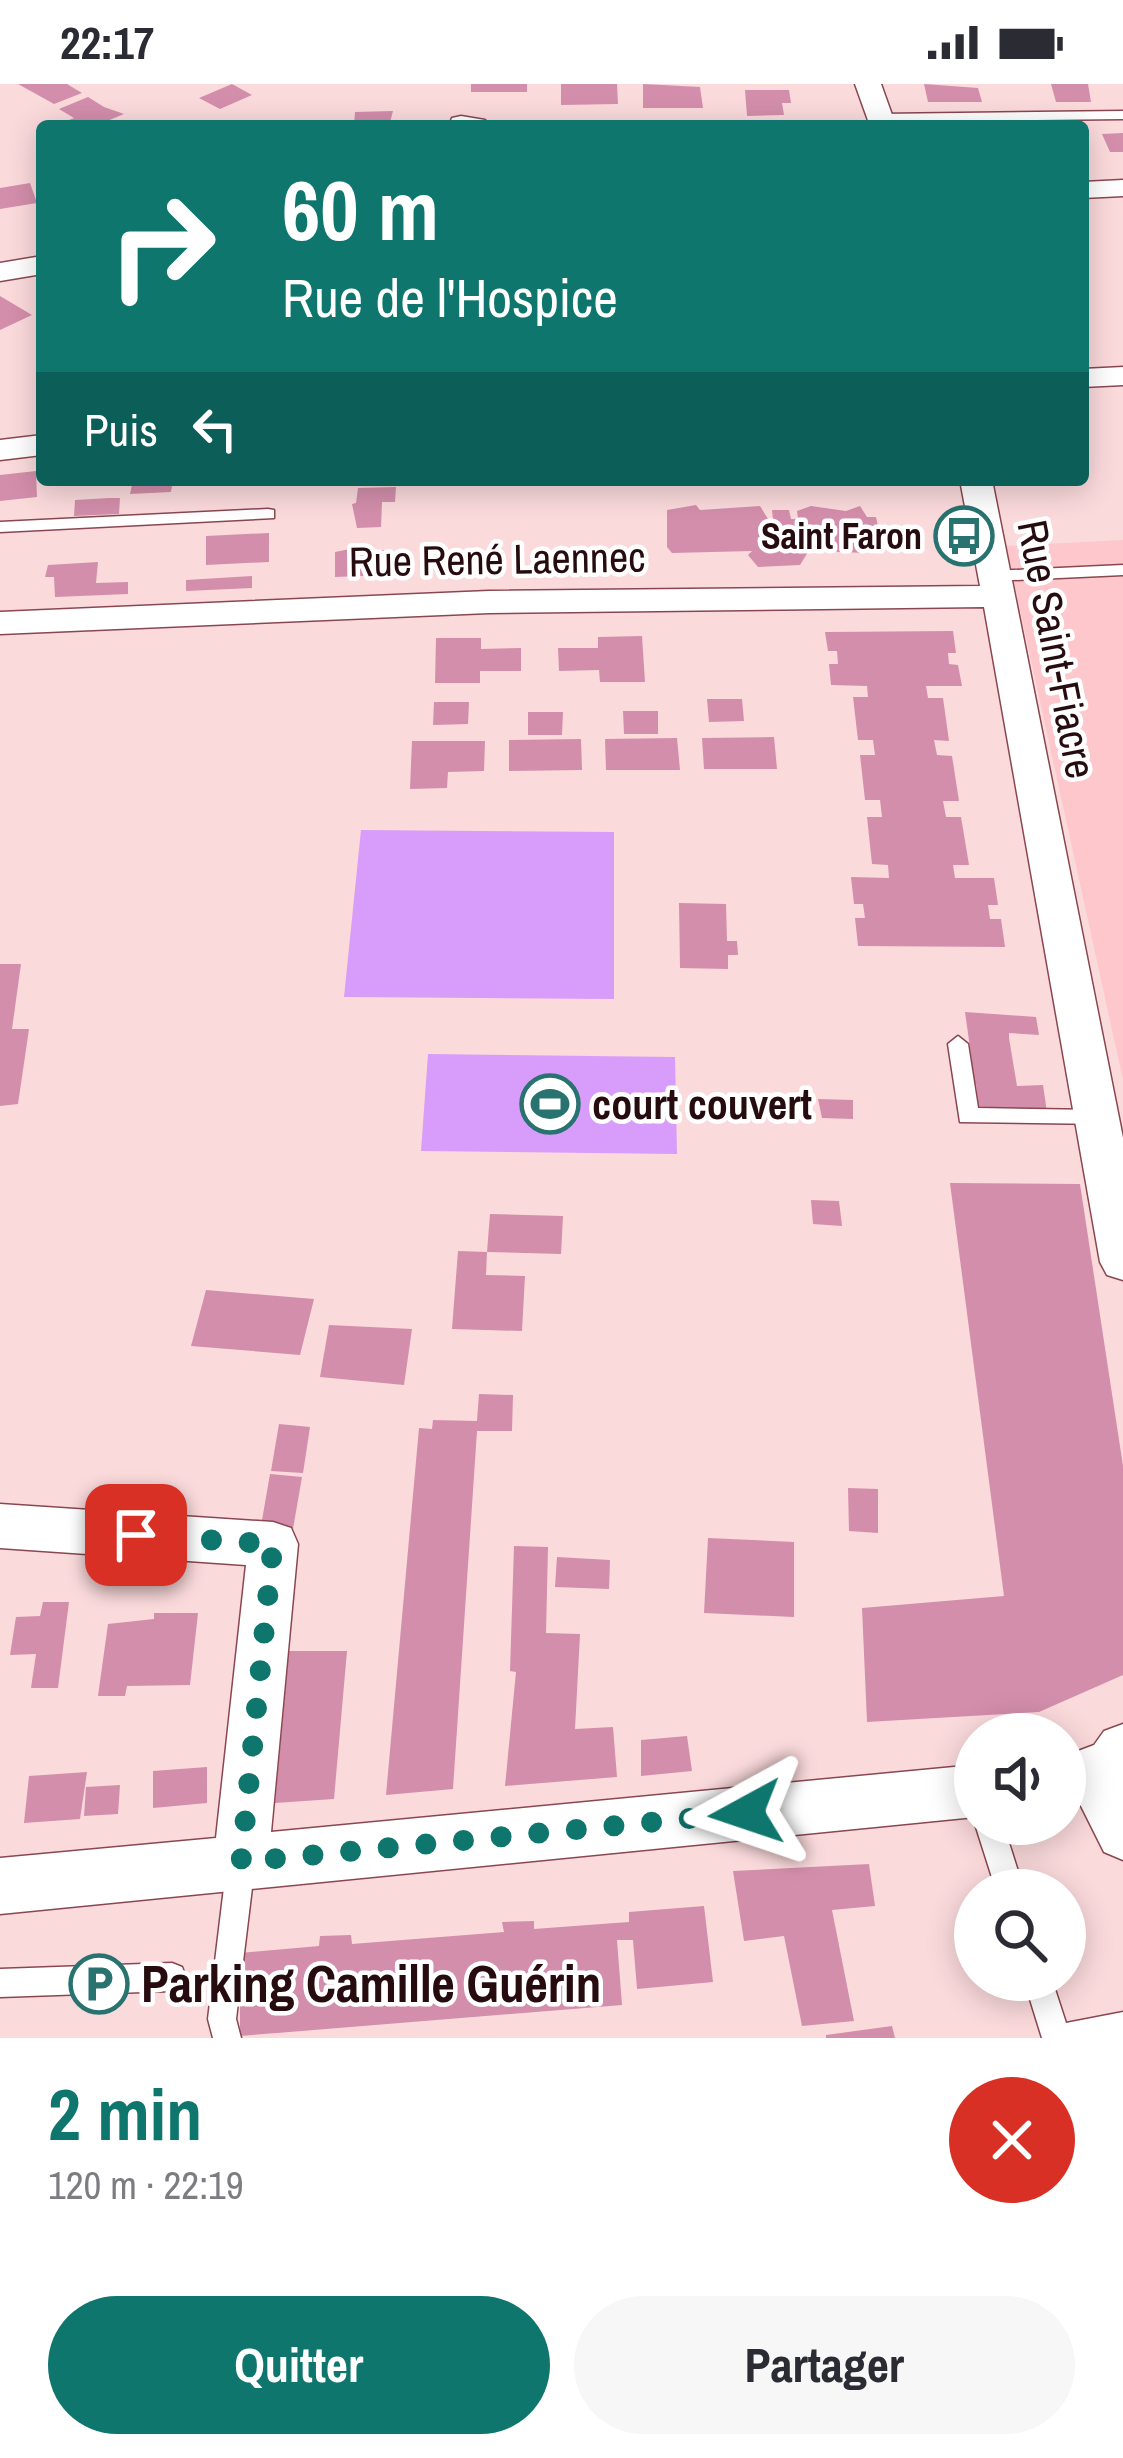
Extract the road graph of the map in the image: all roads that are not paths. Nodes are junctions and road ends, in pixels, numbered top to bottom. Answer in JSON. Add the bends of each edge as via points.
{"nodes":[{"id":1,"x":868,"y":84,"type":"edge"},
{"id":2,"x":1123,"y":115,"type":"edge"},
{"id":3,"x":881,"y":120,"type":"edge"},
{"id":4,"x":951,"y":120,"type":"edge"},
{"id":5,"x":1123,"y":188,"type":"edge"},
{"id":6,"x":1089,"y":190,"type":"edge"},
{"id":7,"x":36,"y":266,"type":"edge"},
{"id":8,"x":0,"y":272,"type":"edge"},
{"id":9,"x":1123,"y":376,"type":"edge"},
{"id":10,"x":1089,"y":378,"type":"edge"},
{"id":11,"x":36,"y":446,"type":"edge"},
{"id":12,"x":0,"y":450,"type":"edge"},
{"id":13,"x":977,"y":486,"type":"edge"},
{"id":14,"x":268,"y":514,"type":"dead end"},
{"id":15,"x":0,"y":527,"type":"edge"},
{"id":16,"x":1123,"y":570,"type":"edge"},
{"id":17,"x":995,"y":586,"type":"junction"},
{"id":18,"x":0,"y":623,"type":"edge"},
{"id":19,"x":958,"y":1043,"type":"dead end"},
{"id":20,"x":1108,"y":1127,"type":"edge"},
{"id":21,"x":1123,"y":1262,"type":"edge"},
{"id":22,"x":0,"y":1526,"type":"edge"},
{"id":23,"x":1099,"y":1766,"type":"edge"},
{"id":24,"x":954,"y":1793,"type":"edge"},
{"id":25,"x":1086,"y":1813,"type":"edge"},
{"id":26,"x":1120,"y":1831,"type":"edge"},
{"id":27,"x":241,"y":1862,"type":"junction"},
{"id":28,"x":0,"y":1886,"type":"edge"},
{"id":29,"x":172,"y":1977,"type":"dead end"},
{"id":30,"x":0,"y":1983,"type":"edge"},
{"id":31,"x":1046,"y":2001,"type":"edge"},
{"id":32,"x":1123,"y":2026,"type":"edge"},
{"id":33,"x":227,"y":2038,"type":"edge"},
{"id":34,"x":1059,"y":2038,"type":"edge"}],
"edges":[{"from":1,"to":3,"type":"street"},
{"from":2,"to":4,"type":"lane"},
{"from":5,"to":6,"type":"street"},
{"from":7,"to":8,"type":"street"},
{"from":9,"to":10,"type":"street"},
{"from":11,"to":12,"type":"street"},
{"from":13,"to":17,"type":"street","name":"Rue Saint-Fiacre"},
{"from":14,"to":15,"type":"lane"},
{"from":16,"to":17,"type":"lane"},
{"from":17,"to":18,"type":"street","name":"Rue René Laennec"},
{"from":17,"to":20,"type":"street","name":"Rue Saint-Fiacre"},
{"from":19,"to":20,"type":"lane","via":[[968,1116]]},
{"from":20,"to":21,"type":"street","name":"Rue Saint-Fiacre"},
{"from":22,"to":27,"type":"street","via":[[273,1544]]},
{"from":23,"to":26,"type":"street"},
{"from":24,"to":27,"type":"street"},
{"from":25,"to":26,"type":"street"},
{"from":27,"to":28,"type":"street"},
{"from":27,"to":33,"type":"lane","via":[[222,2019]]},
{"from":29,"to":30,"type":"lane"},
{"from":31,"to":34,"type":"lane"},
{"from":32,"to":34,"type":"lane"}]}
